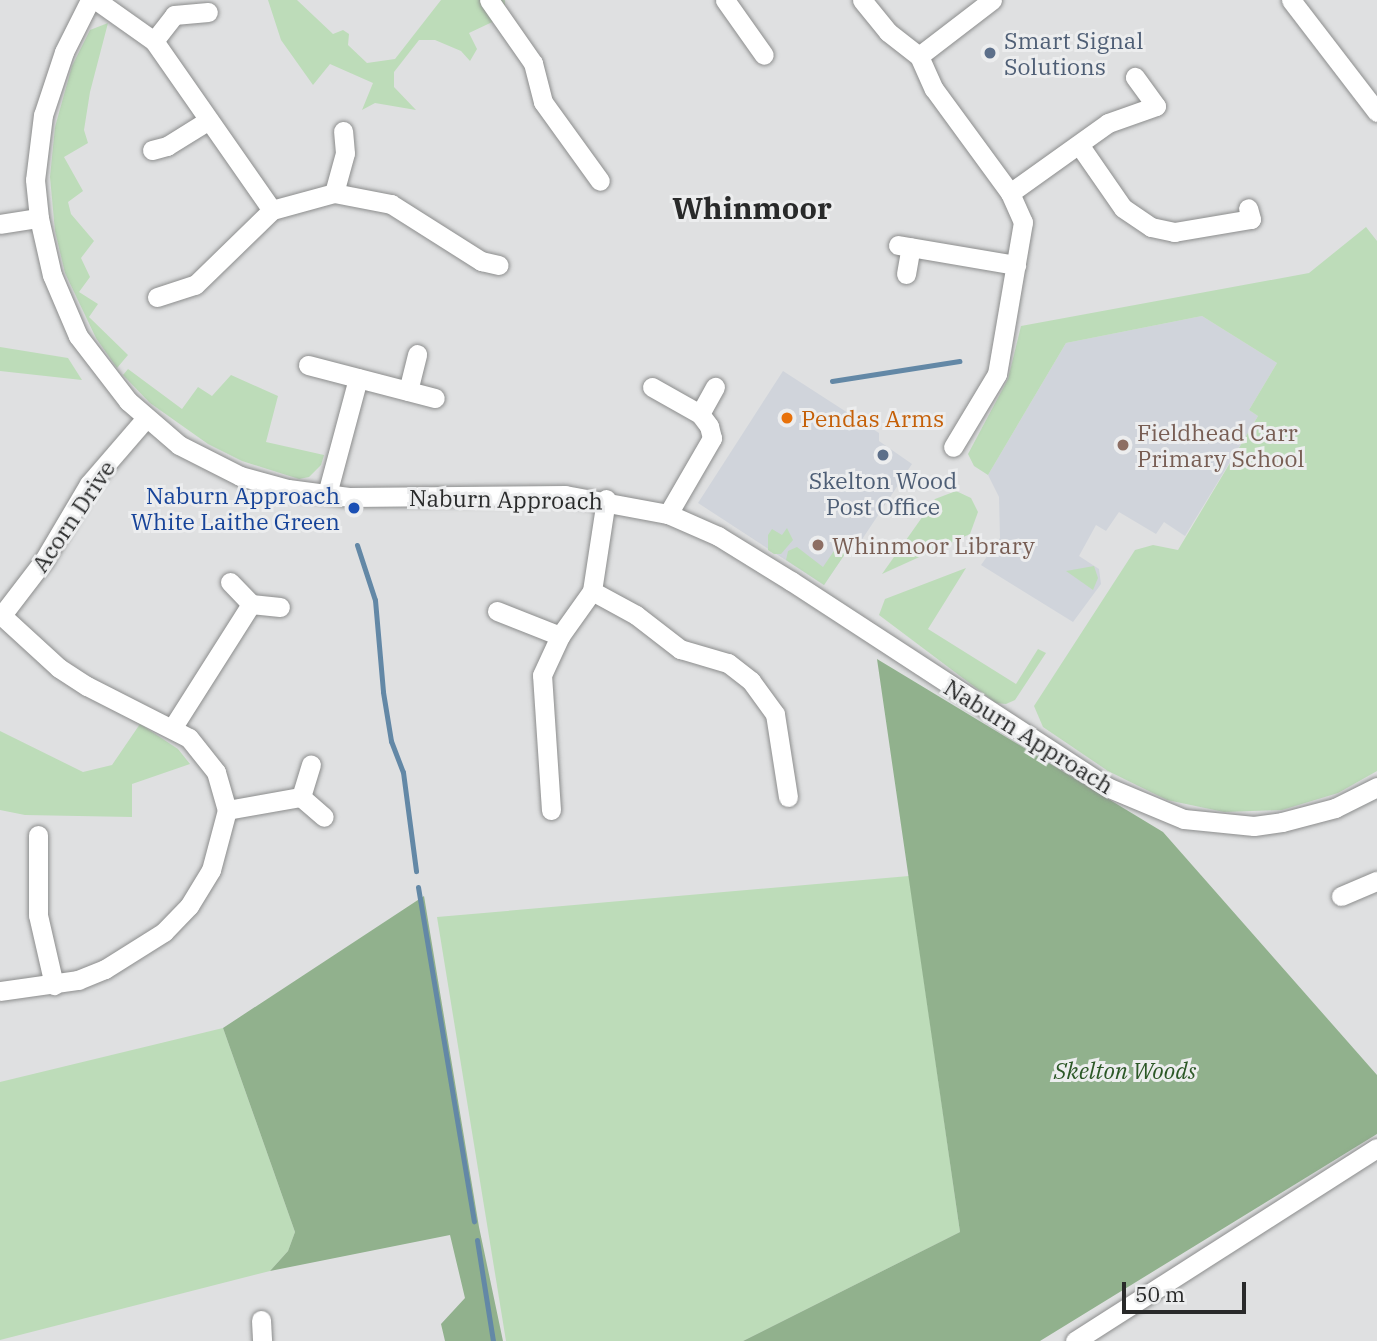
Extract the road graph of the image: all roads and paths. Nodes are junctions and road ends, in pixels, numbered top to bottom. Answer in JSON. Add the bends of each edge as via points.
{"nodes":[{"id":1,"x":90,"y":0,"type":"edge"},
{"id":2,"x":96,"y":0,"type":"edge"},
{"id":3,"x":489,"y":0,"type":"edge"},
{"id":4,"x":725,"y":0,"type":"edge"},
{"id":5,"x":862,"y":0,"type":"edge"},
{"id":6,"x":992,"y":0,"type":"edge"},
{"id":7,"x":1292,"y":0,"type":"edge"},
{"id":8,"x":208,"y":12,"type":"dead end"},
{"id":9,"x":154,"y":41,"type":"junction"},
{"id":10,"x":764,"y":55,"type":"dead end"},
{"id":11,"x":919,"y":56,"type":"junction"},
{"id":12,"x":1135,"y":77,"type":"dead end"},
{"id":13,"x":1377,"y":112,"type":"edge"},
{"id":14,"x":209,"y":120,"type":"junction"},
{"id":15,"x":343,"y":131,"type":"dead end"},
{"id":16,"x":1080,"y":146,"type":"junction"},
{"id":17,"x":152,"y":150,"type":"dead end"},
{"id":18,"x":600,"y":181,"type":"dead end"},
{"id":19,"x":334,"y":193,"type":"junction"},
{"id":20,"x":1010,"y":193,"type":"junction"},
{"id":21,"x":1248,"y":208,"type":"dead end"},
{"id":22,"x":272,"y":210,"type":"junction"},
{"id":23,"x":39,"y":218,"type":"junction"},
{"id":24,"x":0,"y":223,"type":"edge"},
{"id":25,"x":499,"y":265,"type":"dead end"},
{"id":26,"x":1016,"y":265,"type":"junction"},
{"id":27,"x":906,"y":274,"type":"dead end"},
{"id":28,"x":157,"y":297,"type":"dead end"},
{"id":29,"x":417,"y":355,"type":"dead end"},
{"id":30,"x":308,"y":365,"type":"dead end"},
{"id":31,"x":358,"y":378,"type":"junction"},
{"id":32,"x":652,"y":387,"type":"dead end"},
{"id":33,"x":715,"y":387,"type":"dead end"},
{"id":34,"x":408,"y":391,"type":"junction"},
{"id":35,"x":435,"y":398,"type":"dead end"},
{"id":36,"x":700,"y":414,"type":"junction"},
{"id":37,"x":146,"y":418,"type":"junction"},
{"id":38,"x":953,"y":447,"type":"dead end"},
{"id":39,"x":327,"y":494,"type":"junction"},
{"id":40,"x":606,"y":499,"type":"junction"},
{"id":41,"x":668,"y":514,"type":"junction"},
{"id":42,"x":230,"y":582,"type":"dead end"},
{"id":43,"x":592,"y":591,"type":"junction"},
{"id":44,"x":251,"y":604,"type":"junction"},
{"id":45,"x":280,"y":607,"type":"dead end"},
{"id":46,"x":497,"y":611,"type":"dead end"},
{"id":47,"x":1,"y":614,"type":"edge"},
{"id":48,"x":560,"y":636,"type":"junction"},
{"id":49,"x":173,"y":727,"type":"junction"},
{"id":50,"x":311,"y":764,"type":"dead end"},
{"id":51,"x":1377,"y":787,"type":"edge"},
{"id":52,"x":301,"y":797,"type":"junction"},
{"id":53,"x":788,"y":797,"type":"dead end"},
{"id":54,"x":227,"y":810,"type":"junction"},
{"id":55,"x":551,"y":810,"type":"dead end"},
{"id":56,"x":324,"y":817,"type":"dead end"},
{"id":57,"x":38,"y":835,"type":"dead end"},
{"id":58,"x":1377,"y":881,"type":"edge"},
{"id":59,"x":1341,"y":896,"type":"dead end"},
{"id":60,"x":54,"y":985,"type":"junction"},
{"id":61,"x":0,"y":991,"type":"edge"},
{"id":62,"x":1377,"y":1148,"type":"edge"},
{"id":63,"x":261,"y":1320,"type":"dead end"},
{"id":64,"x":262,"y":1341,"type":"edge"},
{"id":65,"x":1075,"y":1341,"type":"edge"}],
"edges":[{"from":1,"to":23,"type":"street","name":"Naburn Approach","via":[[64,52],[43,115],[36,180]]},
{"from":2,"to":9,"type":"street"},
{"from":3,"to":18,"type":"street","via":[[533,63],[544,102]]},
{"from":4,"to":10,"type":"street"},
{"from":5,"to":11,"type":"street","via":[[895,39]]},
{"from":6,"to":11,"type":"street"},
{"from":7,"to":13,"type":"street"},
{"from":8,"to":9,"type":"street","via":[[174,15]]},
{"from":9,"to":14,"type":"street"},
{"from":11,"to":20,"type":"street","via":[[934,89]]},
{"from":12,"to":16,"type":"street","via":[[1156,106],[1108,123]]},
{"from":14,"to":17,"type":"street"},
{"from":14,"to":22,"type":"street"},
{"from":15,"to":19,"type":"street","via":[[345,153]]},
{"from":16,"to":20,"type":"street"},
{"from":16,"to":21,"type":"street","via":[[1123,208],[1151,226],[1174,232],[1251,219]]},
{"from":19,"to":22,"type":"street"},
{"from":19,"to":25,"type":"street","via":[[391,204],[481,261]]},
{"from":20,"to":26,"type":"street","via":[[1023,222]]},
{"from":22,"to":28,"type":"street","via":[[195,285]]},
{"from":23,"to":24,"type":"street"},
{"from":23,"to":37,"type":"street","name":"Naburn Approach","via":[[52,275],[78,336]]},
{"from":26,"to":27,"type":"street","via":[[905,246]]},
{"from":26,"to":38,"type":"street","via":[[997,374]]},
{"from":29,"to":34,"type":"street"},
{"from":30,"to":31,"type":"street"},
{"from":31,"to":34,"type":"street"},
{"from":31,"to":39,"type":"street"},
{"from":32,"to":36,"type":"street"},
{"from":33,"to":36,"type":"street"},
{"from":34,"to":35,"type":"street"},
{"from":36,"to":41,"type":"street","via":[[712,438]]},
{"from":37,"to":39,"type":"street","name":"Naburn Approach","via":[[180,445],[240,476]]},
{"from":37,"to":47,"type":"street","name":"Acorn Drive","via":[[89,484],[44,560]]},
{"from":39,"to":40,"type":"street","name":"Naburn Approach"},
{"from":40,"to":41,"type":"street","name":"Naburn Approach"},
{"from":40,"to":43,"type":"street"},
{"from":41,"to":51,"type":"street","name":"Naburn Approach","via":[[718,536],[1026,737],[1107,787],[1160,812],[1204,823],[1254,826],[1322,813]]},
{"from":42,"to":44,"type":"street"},
{"from":43,"to":48,"type":"street"},
{"from":43,"to":53,"type":"street","via":[[636,615],[680,649],[728,663],[751,681],[775,714]]},
{"from":44,"to":45,"type":"street"},
{"from":44,"to":49,"type":"street"},
{"from":46,"to":48,"type":"street"},
{"from":47,"to":49,"type":"street","via":[[87,686]]},
{"from":48,"to":55,"type":"street","via":[[542,675]]},
{"from":49,"to":54,"type":"street","via":[[189,738],[216,772]]},
{"from":50,"to":52,"type":"street"},
{"from":52,"to":54,"type":"street"},
{"from":52,"to":56,"type":"street"},
{"from":54,"to":60,"type":"street","via":[[211,870],[177,920],[105,969]]},
{"from":57,"to":60,"type":"street","via":[[38,915]]},
{"from":58,"to":59,"type":"street"},
{"from":60,"to":61,"type":"street"},
{"from":62,"to":65,"type":"street"},
{"from":63,"to":64,"type":"street"}]}
